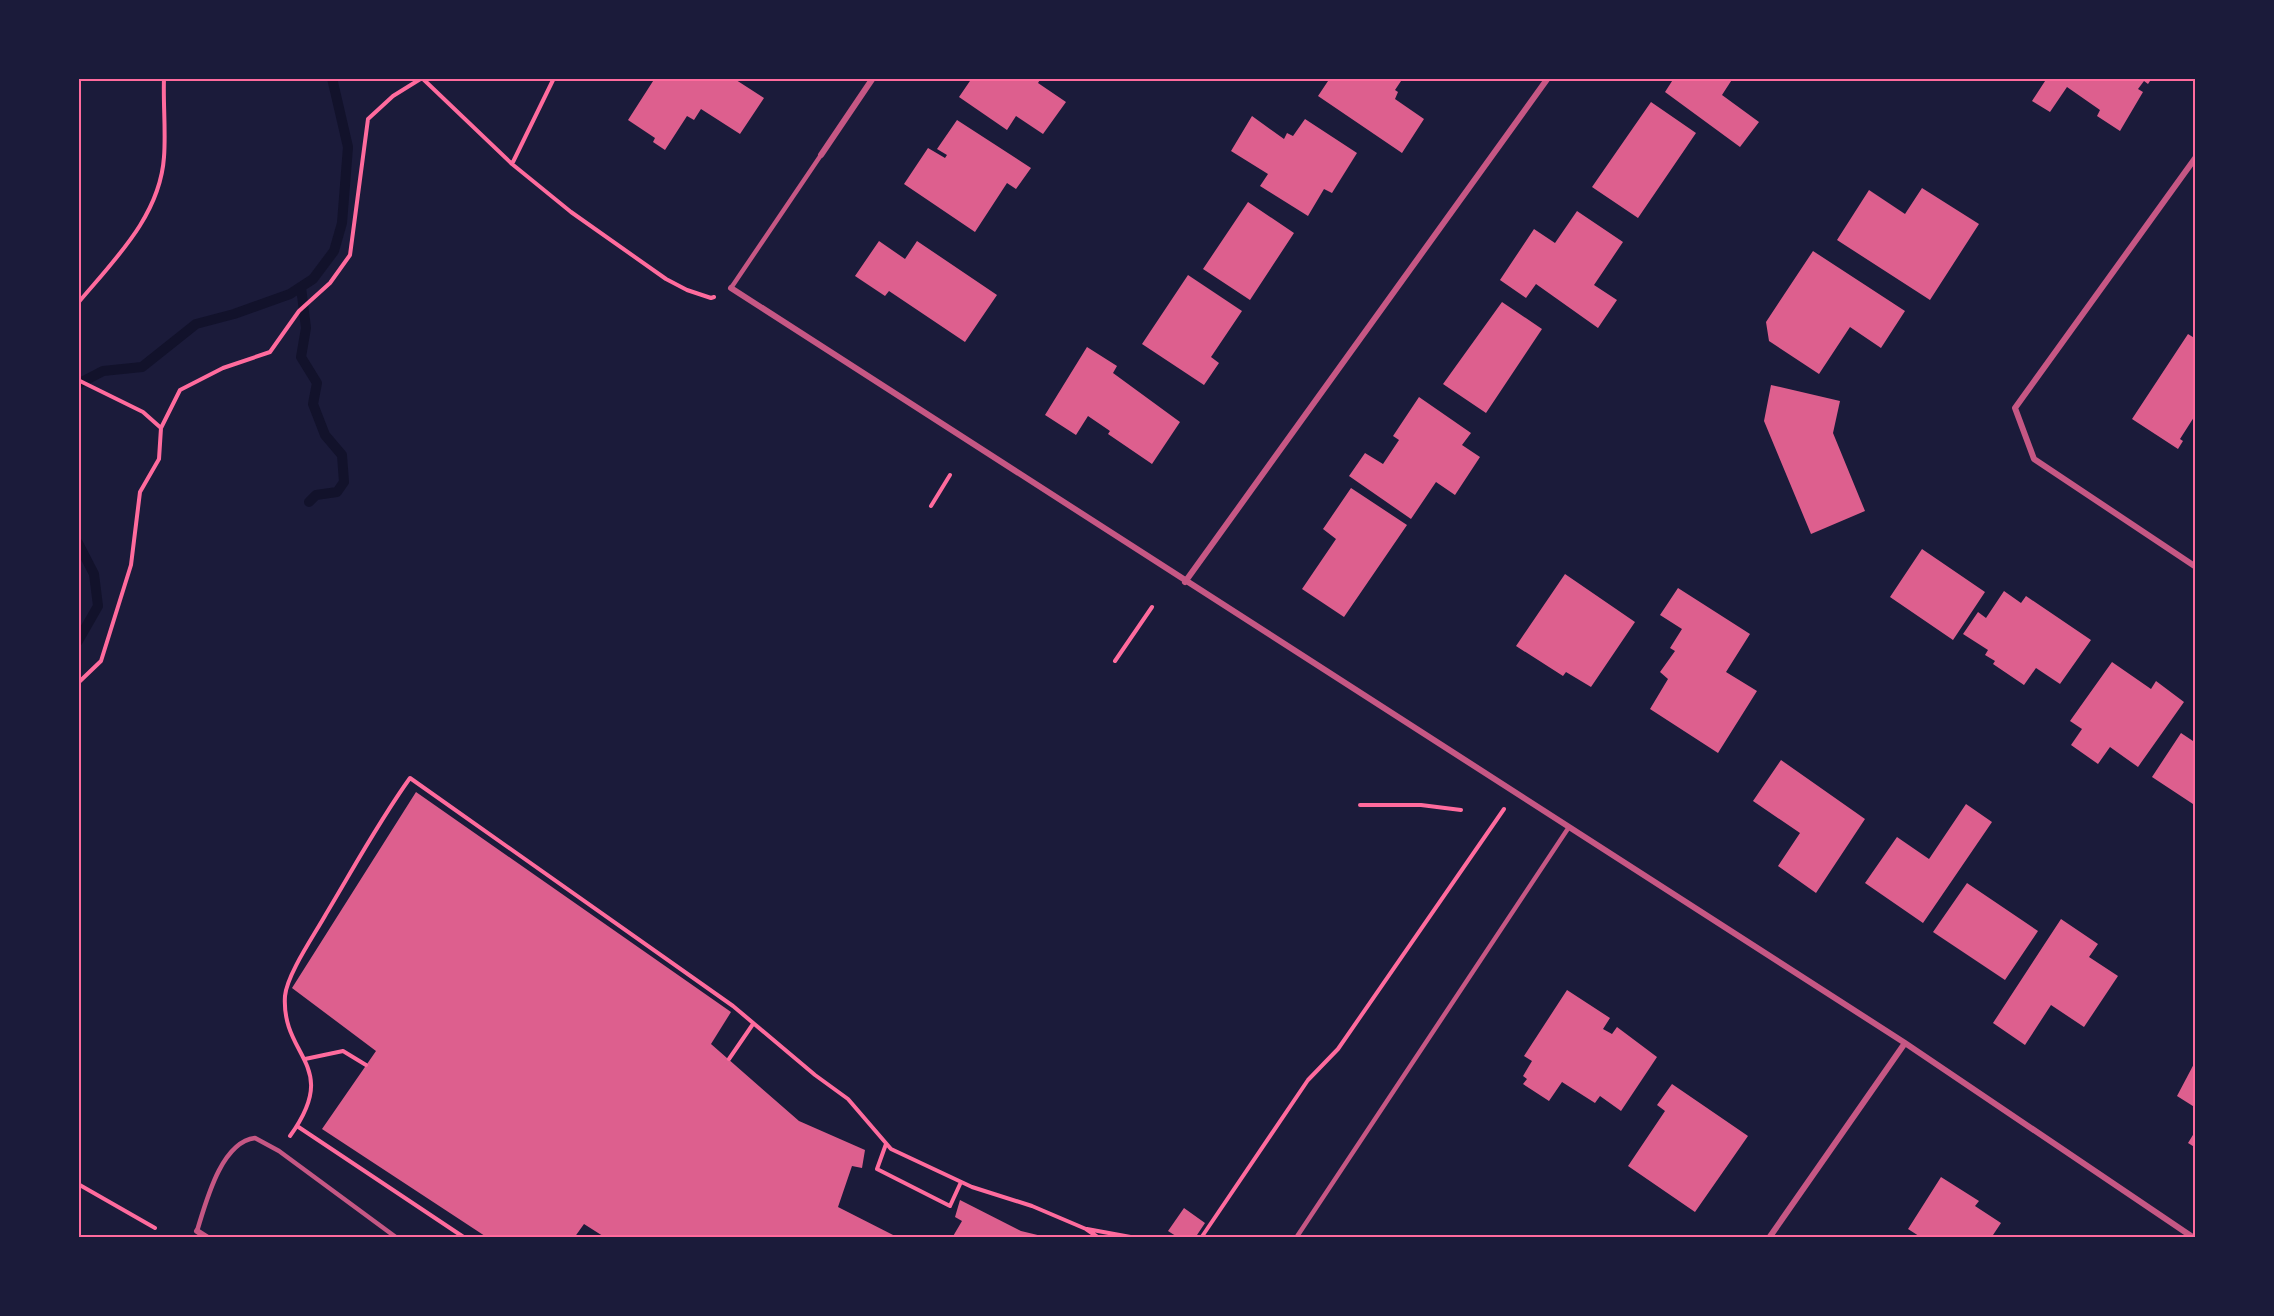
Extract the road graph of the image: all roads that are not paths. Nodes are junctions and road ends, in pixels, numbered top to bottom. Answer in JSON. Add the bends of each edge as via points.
{"nodes":[{"id":1,"x":873,"y":78,"type":"edge"},
{"id":2,"x":1548,"y":78,"type":"edge"},
{"id":3,"x":821,"y":155,"type":"joint"},
{"id":4,"x":2196,"y":157,"type":"edge"},
{"id":5,"x":731,"y":288,"type":"joint"},
{"id":6,"x":2196,"y":567,"type":"edge"},
{"id":7,"x":1185,"y":582,"type":"junction"},
{"id":8,"x":1569,"y":828,"type":"junction"},
{"id":9,"x":1905,"y":1043,"type":"junction"},
{"id":10,"x":197,"y":1231,"type":"joint"},
{"id":11,"x":208,"y":1238,"type":"edge"},
{"id":12,"x":397,"y":1238,"type":"edge"},
{"id":13,"x":1296,"y":1238,"type":"edge"},
{"id":14,"x":1769,"y":1238,"type":"edge"},
{"id":15,"x":2194,"y":1238,"type":"edge"}],
"edges":[{"from":1,"to":3,"type":"street"},
{"from":2,"to":7,"type":"street"},
{"from":3,"to":5,"type":"lane"},
{"from":4,"to":6,"type":"street","via":[[2015,408],[2034,459]]},
{"from":5,"to":7,"type":"street"},
{"from":7,"to":8,"type":"street"},
{"from":8,"to":9,"type":"street"},
{"from":8,"to":13,"type":"lane"},
{"from":9,"to":14,"type":"street"},
{"from":9,"to":15,"type":"street"},
{"from":10,"to":11,"type":"street"},
{"from":10,"to":12,"type":"lane","via":[[227,1157],[238,1143],[255,1138],[279,1151]]}]}
